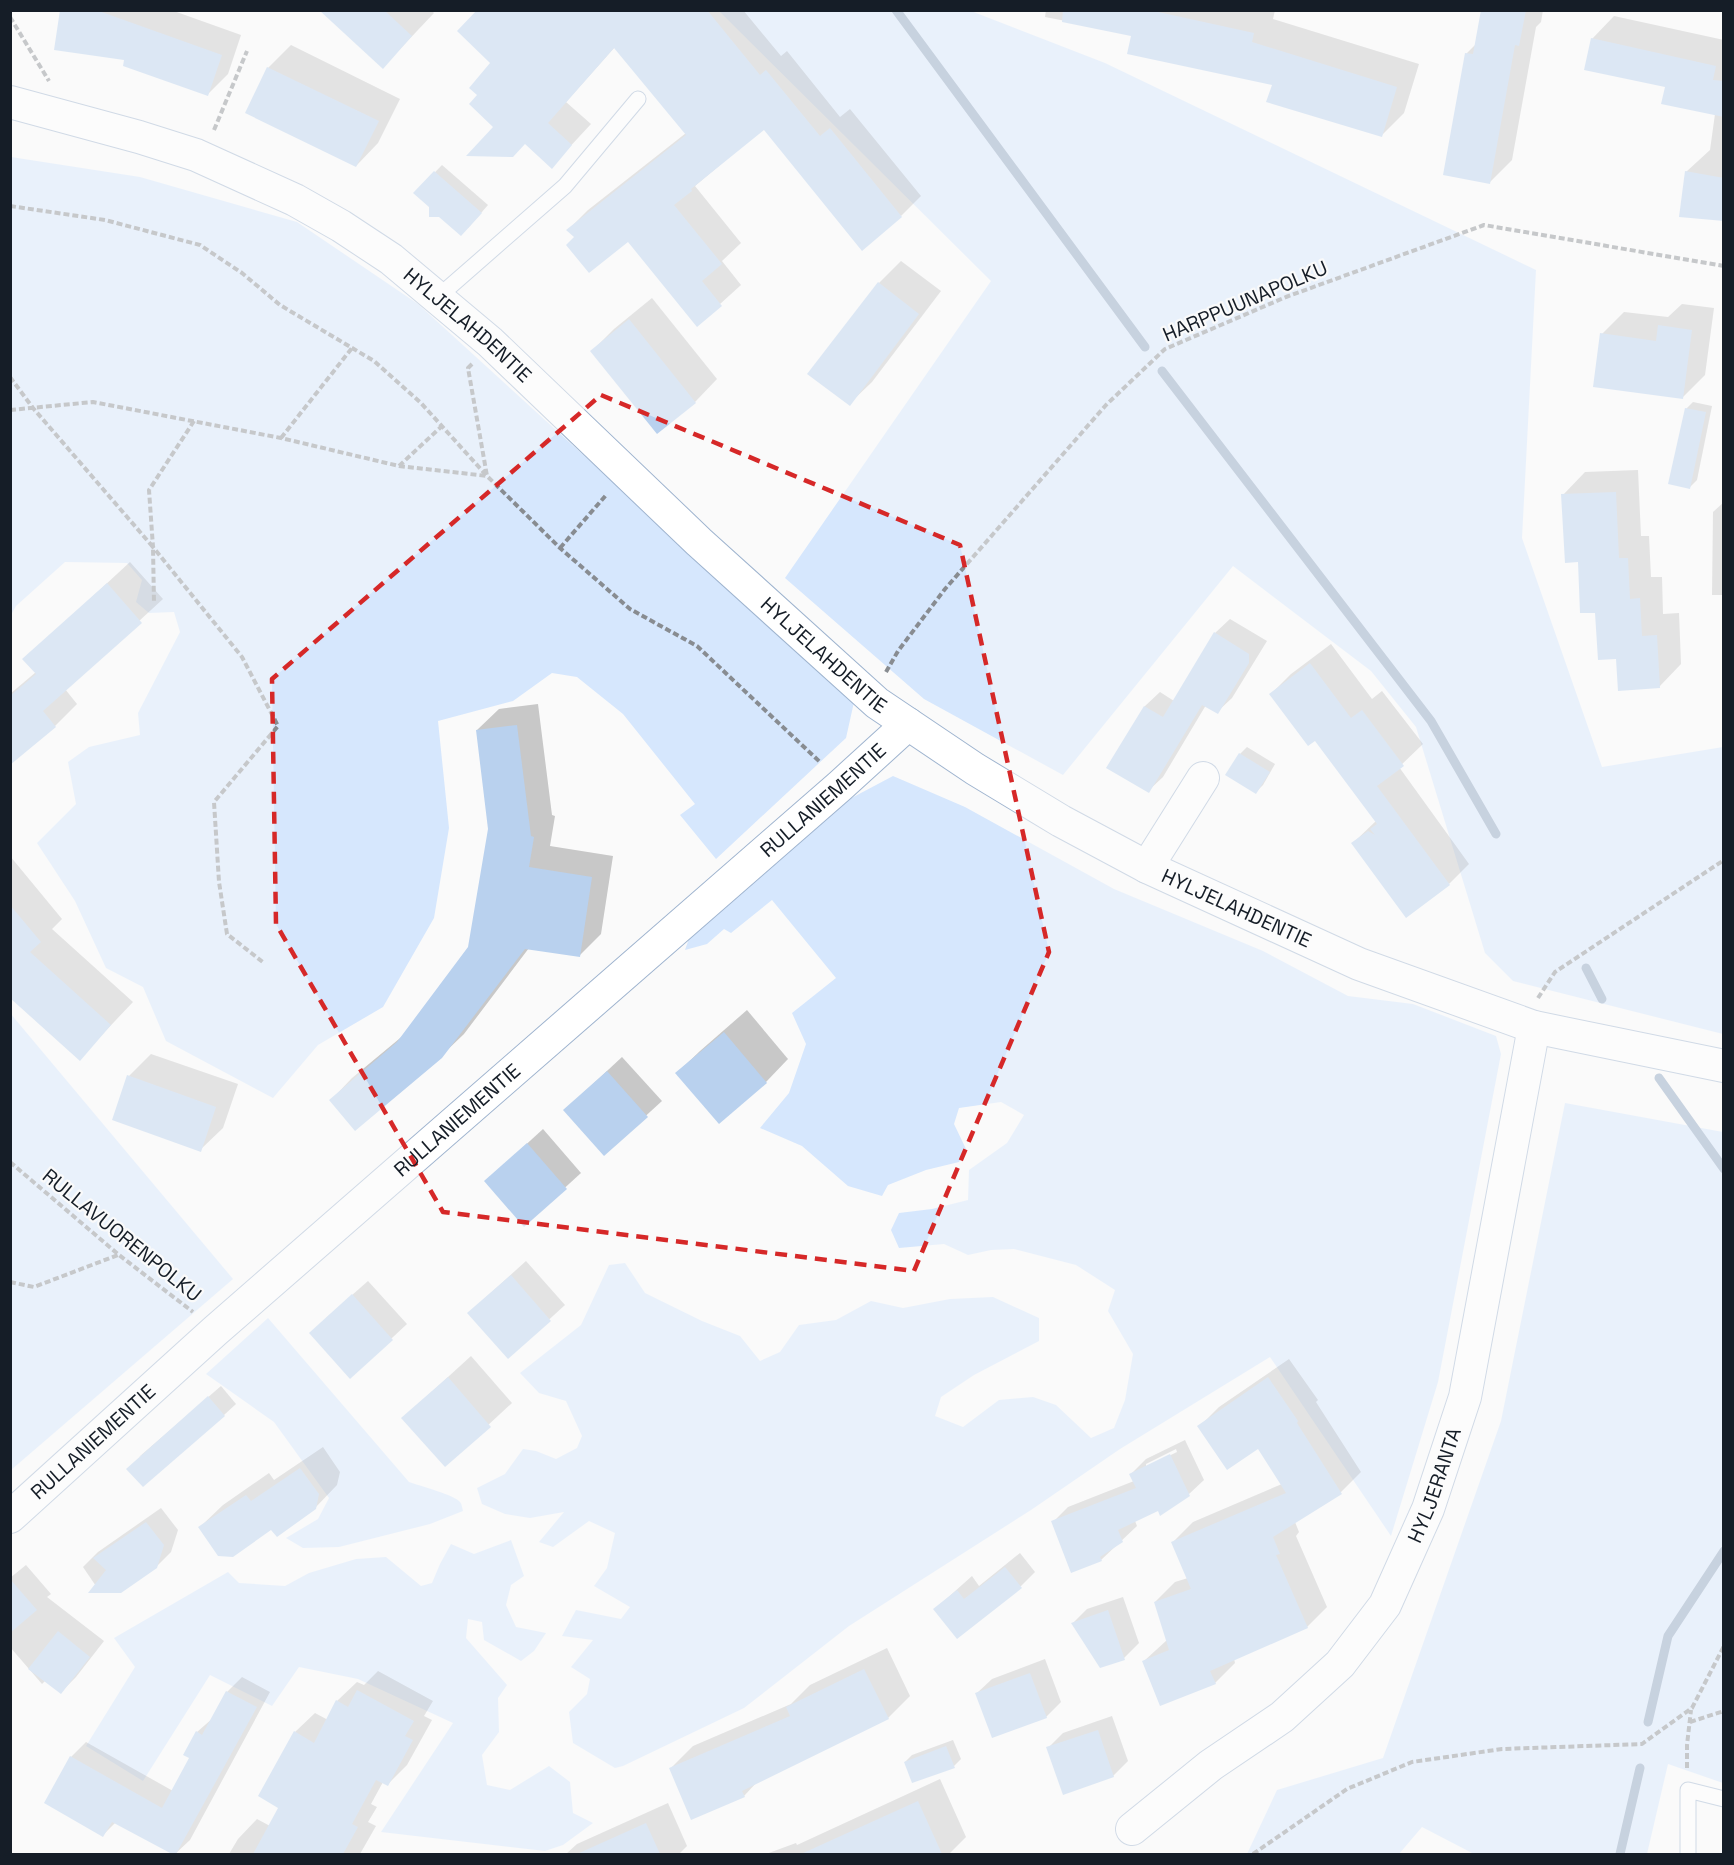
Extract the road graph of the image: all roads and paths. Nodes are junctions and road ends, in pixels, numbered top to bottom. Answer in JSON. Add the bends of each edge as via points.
{"nodes":[{"id":1,"x":10,"y":17,"type":"edge"},
{"id":2,"x":247,"y":51,"type":"dead end"},
{"id":3,"x":50,"y":82,"type":"dead end"},
{"id":4,"x":638,"y":99,"type":"dead end"},
{"id":5,"x":10,"y":102,"type":"edge"},
{"id":6,"x":210,"y":139,"type":"dead end"},
{"id":7,"x":10,"y":206,"type":"edge"},
{"id":8,"x":1724,"y":266,"type":"edge"},
{"id":9,"x":438,"y":297,"type":"junction"},
{"id":10,"x":490,"y":342,"type":"junction"},
{"id":11,"x":352,"y":348,"type":"junction"},
{"id":12,"x":10,"y":377,"type":"edge"},
{"id":13,"x":33,"y":408,"type":"junction"},
{"id":14,"x":10,"y":410,"type":"edge"},
{"id":15,"x":194,"y":421,"type":"junction"},
{"id":16,"x":442,"y":426,"type":"junction"},
{"id":17,"x":281,"y":438,"type":"junction"},
{"id":18,"x":399,"y":466,"type":"junction"},
{"id":19,"x":627,"y":472,"type":"junction"},
{"id":20,"x":488,"y":476,"type":"junction"},
{"id":21,"x":153,"y":547,"type":"junction"},
{"id":22,"x":560,"y":548,"type":"junction"},
{"id":23,"x":154,"y":603,"type":"dead end"},
{"id":24,"x":881,"y":680,"type":"dead end"},
{"id":25,"x":908,"y":724,"type":"junction"},
{"id":26,"x":1203,"y":778,"type":"dead end"},
{"id":27,"x":840,"y":786,"type":"junction"},
{"id":28,"x":1724,"y":860,"type":"edge"},
{"id":29,"x":1147,"y":867,"type":"junction"},
{"id":30,"x":264,"y":963,"type":"dead end"},
{"id":31,"x":1526,"y":1024,"type":"junction"},
{"id":32,"x":1724,"y":1066,"type":"edge"},
{"id":33,"x":10,"y":1162,"type":"edge"},
{"id":34,"x":119,"y":1255,"type":"junction"},
{"id":35,"x":10,"y":1282,"type":"edge"},
{"id":36,"x":215,"y":1331,"type":"junction"},
{"id":37,"x":10,"y":1517,"type":"edge"},
{"id":38,"x":1724,"y":1646,"type":"edge"},
{"id":39,"x":1692,"y":1708,"type":"junction"},
{"id":40,"x":1724,"y":1711,"type":"edge"},
{"id":41,"x":1690,"y":1722,"type":"junction"},
{"id":42,"x":1688,"y":1790,"type":"junction"},
{"id":43,"x":1724,"y":1799,"type":"edge"},
{"id":44,"x":1132,"y":1829,"type":"dead end"},
{"id":45,"x":1252,"y":1854,"type":"edge"},
{"id":46,"x":1688,"y":1854,"type":"edge"}],
"edges":[{"from":1,"to":3,"type":"path"},
{"from":2,"to":6,"type":"path"},
{"from":4,"to":9,"type":"lane","via":[[565,186]]},
{"from":5,"to":9,"type":"street","name":"HYLJELAHDENTIE","via":[[196,155],[244,176],[341,226]]},
{"from":7,"to":11,"type":"path","via":[[105,220],[200,245],[242,273],[280,306]]},
{"from":8,"to":24,"type":"path","name":"HARPPUUNAPOLKU","via":[[1484,225],[1286,297],[1165,349],[1106,405],[945,589]]},
{"from":9,"to":10,"type":"street","name":"HYLJELAHDENTIE"},
{"from":10,"to":19,"type":"street","name":"HYLJELAHDENTIE"},
{"from":10,"to":20,"type":"path","via":[[468,368]]},
{"from":11,"to":16,"type":"path","via":[[374,361]]},
{"from":11,"to":17,"type":"path"},
{"from":12,"to":13,"type":"path"},
{"from":13,"to":14,"type":"path"},
{"from":13,"to":15,"type":"path","via":[[93,402]]},
{"from":13,"to":21,"type":"path"},
{"from":15,"to":17,"type":"path"},
{"from":15,"to":21,"type":"path","via":[[149,490]]},
{"from":16,"to":18,"type":"path"},
{"from":16,"to":20,"type":"path"},
{"from":17,"to":18,"type":"path"},
{"from":18,"to":20,"type":"path"},
{"from":19,"to":22,"type":"path"},
{"from":19,"to":25,"type":"street","name":"HYLJELAHDENTIE","via":[[877,703]]},
{"from":20,"to":22,"type":"path"},
{"from":21,"to":23,"type":"path"},
{"from":21,"to":30,"type":"path","via":[[242,657],[278,726],[214,802],[227,934]]},
{"from":22,"to":27,"type":"path","via":[[630,609],[697,646],[815,757]]},
{"from":25,"to":27,"type":"street","name":"RULLANIEMENTIE"},
{"from":25,"to":29,"type":"street","name":"HYLJELAHDENTIE","via":[[1061,821]]},
{"from":26,"to":29,"type":"street"},
{"from":27,"to":36,"type":"street","name":"RULLANIEMENTIE"},
{"from":28,"to":31,"type":"path","via":[[1555,972],[1535,1004],[1523,1000]]},
{"from":29,"to":31,"type":"street","name":"HYLJELAHDENTIE","via":[[1359,964]]},
{"from":31,"to":32,"type":"street","name":"HYLJELAHDENTIE"},
{"from":31,"to":44,"type":"street","name":"HYLJERANTA","via":[[1465,1397],[1428,1509],[1385,1605],[1340,1664],[1282,1717],[1211,1765]]},
{"from":33,"to":34,"type":"path","name":"RULLAVUORENPOLKU"},
{"from":34,"to":35,"type":"path","via":[[34,1287]]},
{"from":34,"to":36,"type":"path","name":"RULLAVUORENPOLKU"},
{"from":36,"to":37,"type":"street","name":"RULLANIEMENTIE"},
{"from":38,"to":39,"type":"path"},
{"from":39,"to":41,"type":"path"},
{"from":39,"to":45,"type":"path","via":[[1642,1744],[1502,1749],[1412,1762],[1347,1789]]},
{"from":40,"to":41,"type":"path"},
{"from":41,"to":42,"type":"path"},
{"from":42,"to":43,"type":"lane"},
{"from":42,"to":46,"type":"lane"}]}
